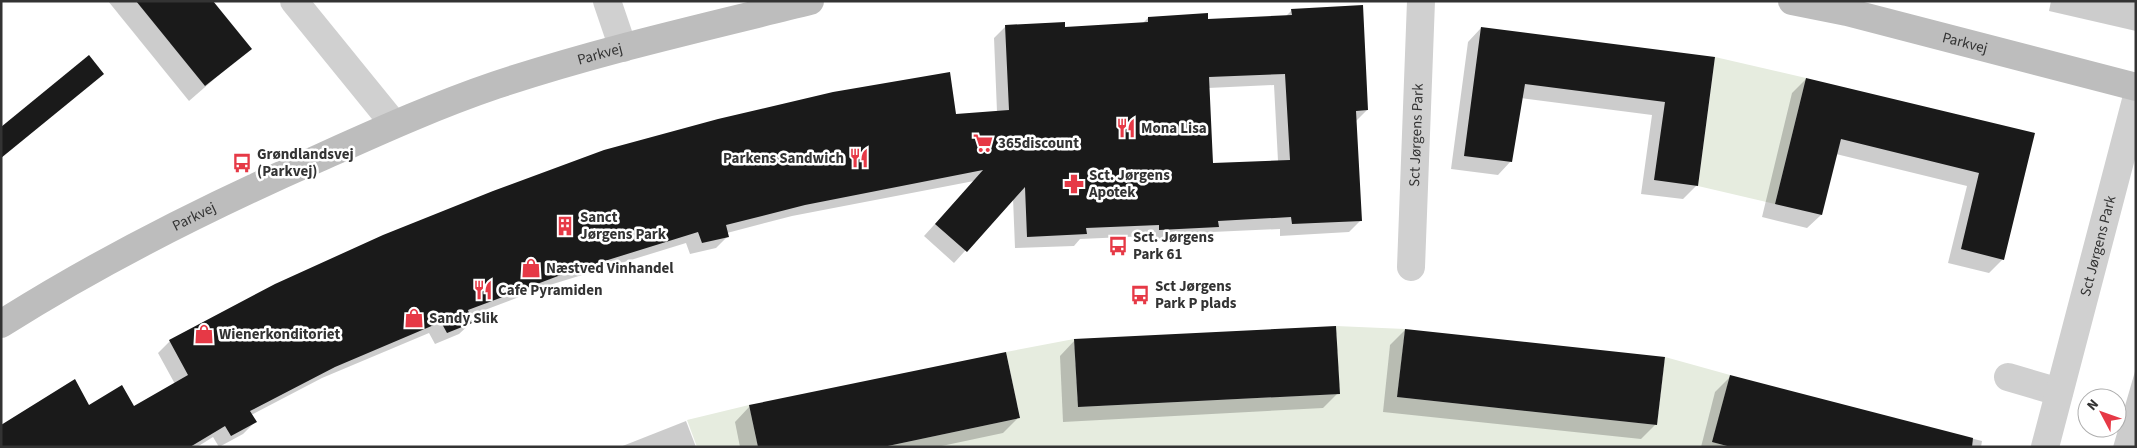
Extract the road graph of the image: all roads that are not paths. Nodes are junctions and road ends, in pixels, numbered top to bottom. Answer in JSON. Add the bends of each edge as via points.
{"nodes":[{"id":1,"x":294,"y":1,"type":"edge"},
{"id":2,"x":607,"y":1,"type":"edge"},
{"id":3,"x":810,"y":1,"type":"edge"},
{"id":4,"x":1422,"y":1,"type":"edge"},
{"id":5,"x":1792,"y":1,"type":"edge"},
{"id":6,"x":623,"y":48,"type":"junction"},
{"id":7,"x":2136,"y":87,"type":"edge"},
{"id":8,"x":2136,"y":100,"type":"edge"},
{"id":9,"x":394,"y":124,"type":"junction"},
{"id":10,"x":1411,"y":267,"type":"dead end"},
{"id":11,"x":1,"y":324,"type":"edge"},
{"id":12,"x":2008,"y":376,"type":"dead end"},
{"id":13,"x":2059,"y":392,"type":"junction"},
{"id":14,"x":2045,"y":447,"type":"edge"}],
"edges":[{"from":1,"to":9,"type":"street"},
{"from":2,"to":6,"type":"street"},
{"from":3,"to":6,"type":"street","name":"Parkvej"},
{"from":4,"to":10,"type":"street","name":"Sct Jørgens Park"},
{"from":5,"to":7,"type":"street","name":"Parkvej","via":[[1847,12]]},
{"from":6,"to":9,"type":"street","name":"Parkvej","via":[[495,86]]},
{"from":8,"to":13,"type":"street","name":"Sct Jørgens Park"},
{"from":9,"to":11,"type":"street","name":"Parkvej","via":[[221,202],[66,283]]},
{"from":12,"to":13,"type":"street"},
{"from":13,"to":14,"type":"street","name":"Sct Jørgens Park"}]}
